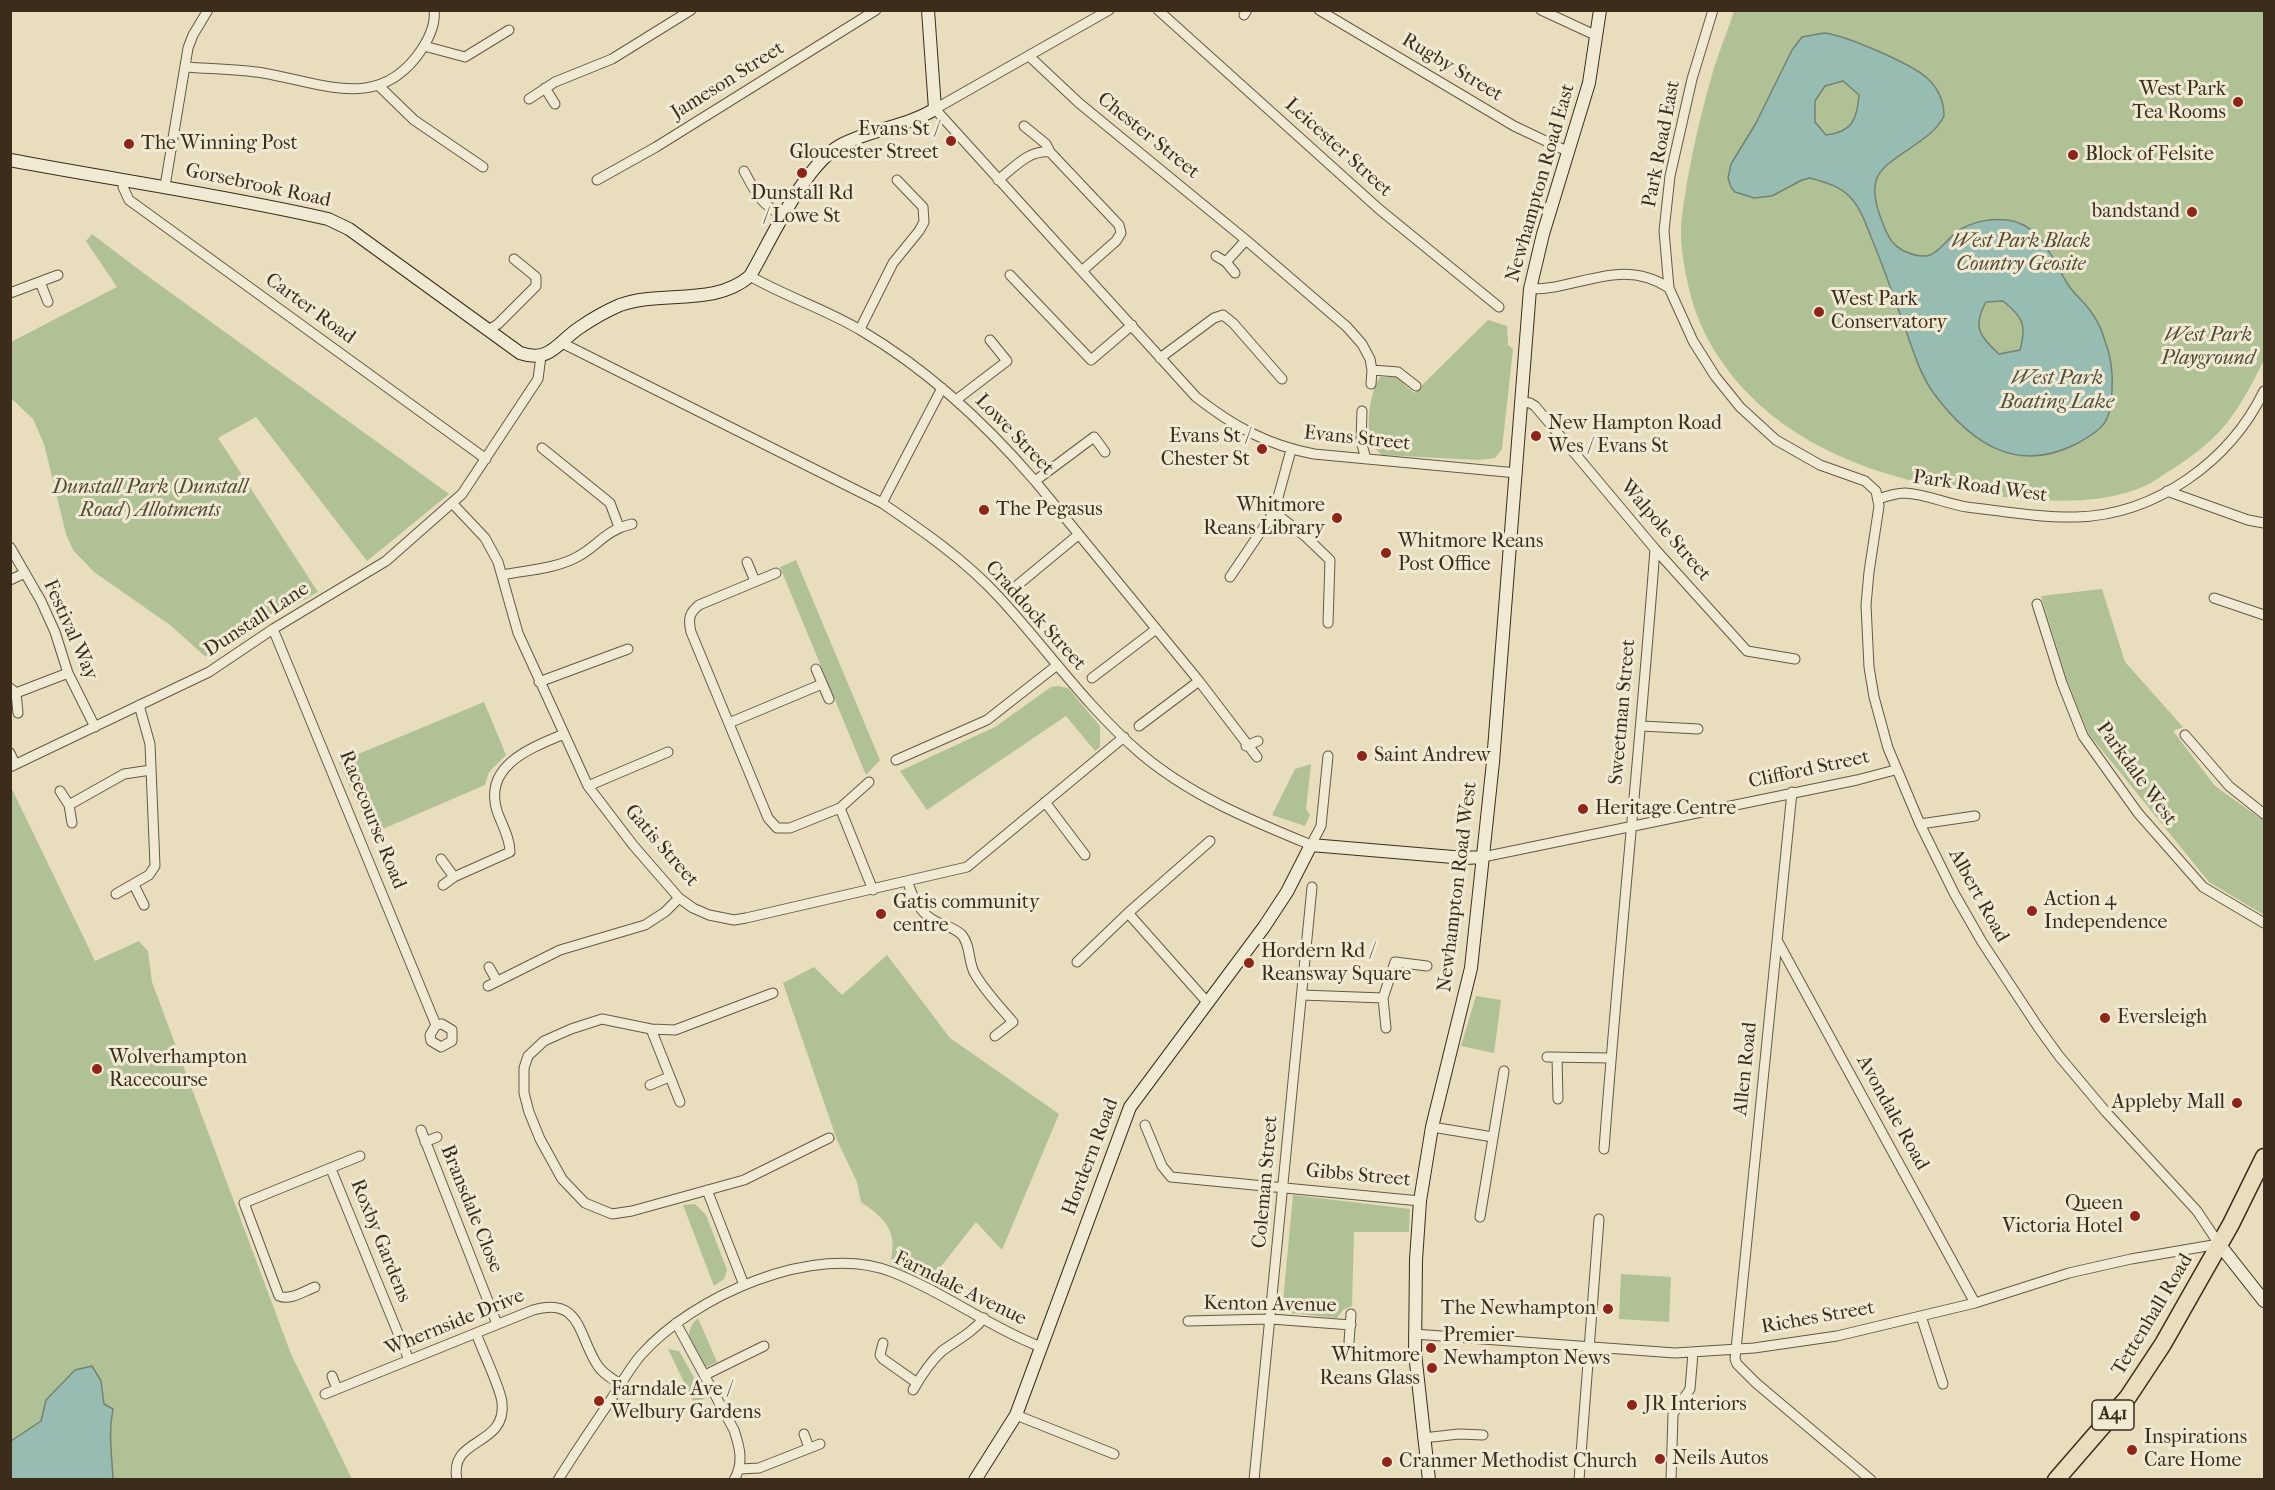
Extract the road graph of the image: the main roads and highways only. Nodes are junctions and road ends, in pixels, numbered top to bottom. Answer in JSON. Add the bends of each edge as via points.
{"nodes":[{"id":1,"x":2265,"y":1157,"type":"edge"},
{"id":2,"x":2056,"y":1479,"type":"edge"}],
"edges":[{"from":1,"to":2,"type":"highway","name":"Tettenhall Road","number":"A41","via":[[2163,1344],[2128,1397]]}]}
